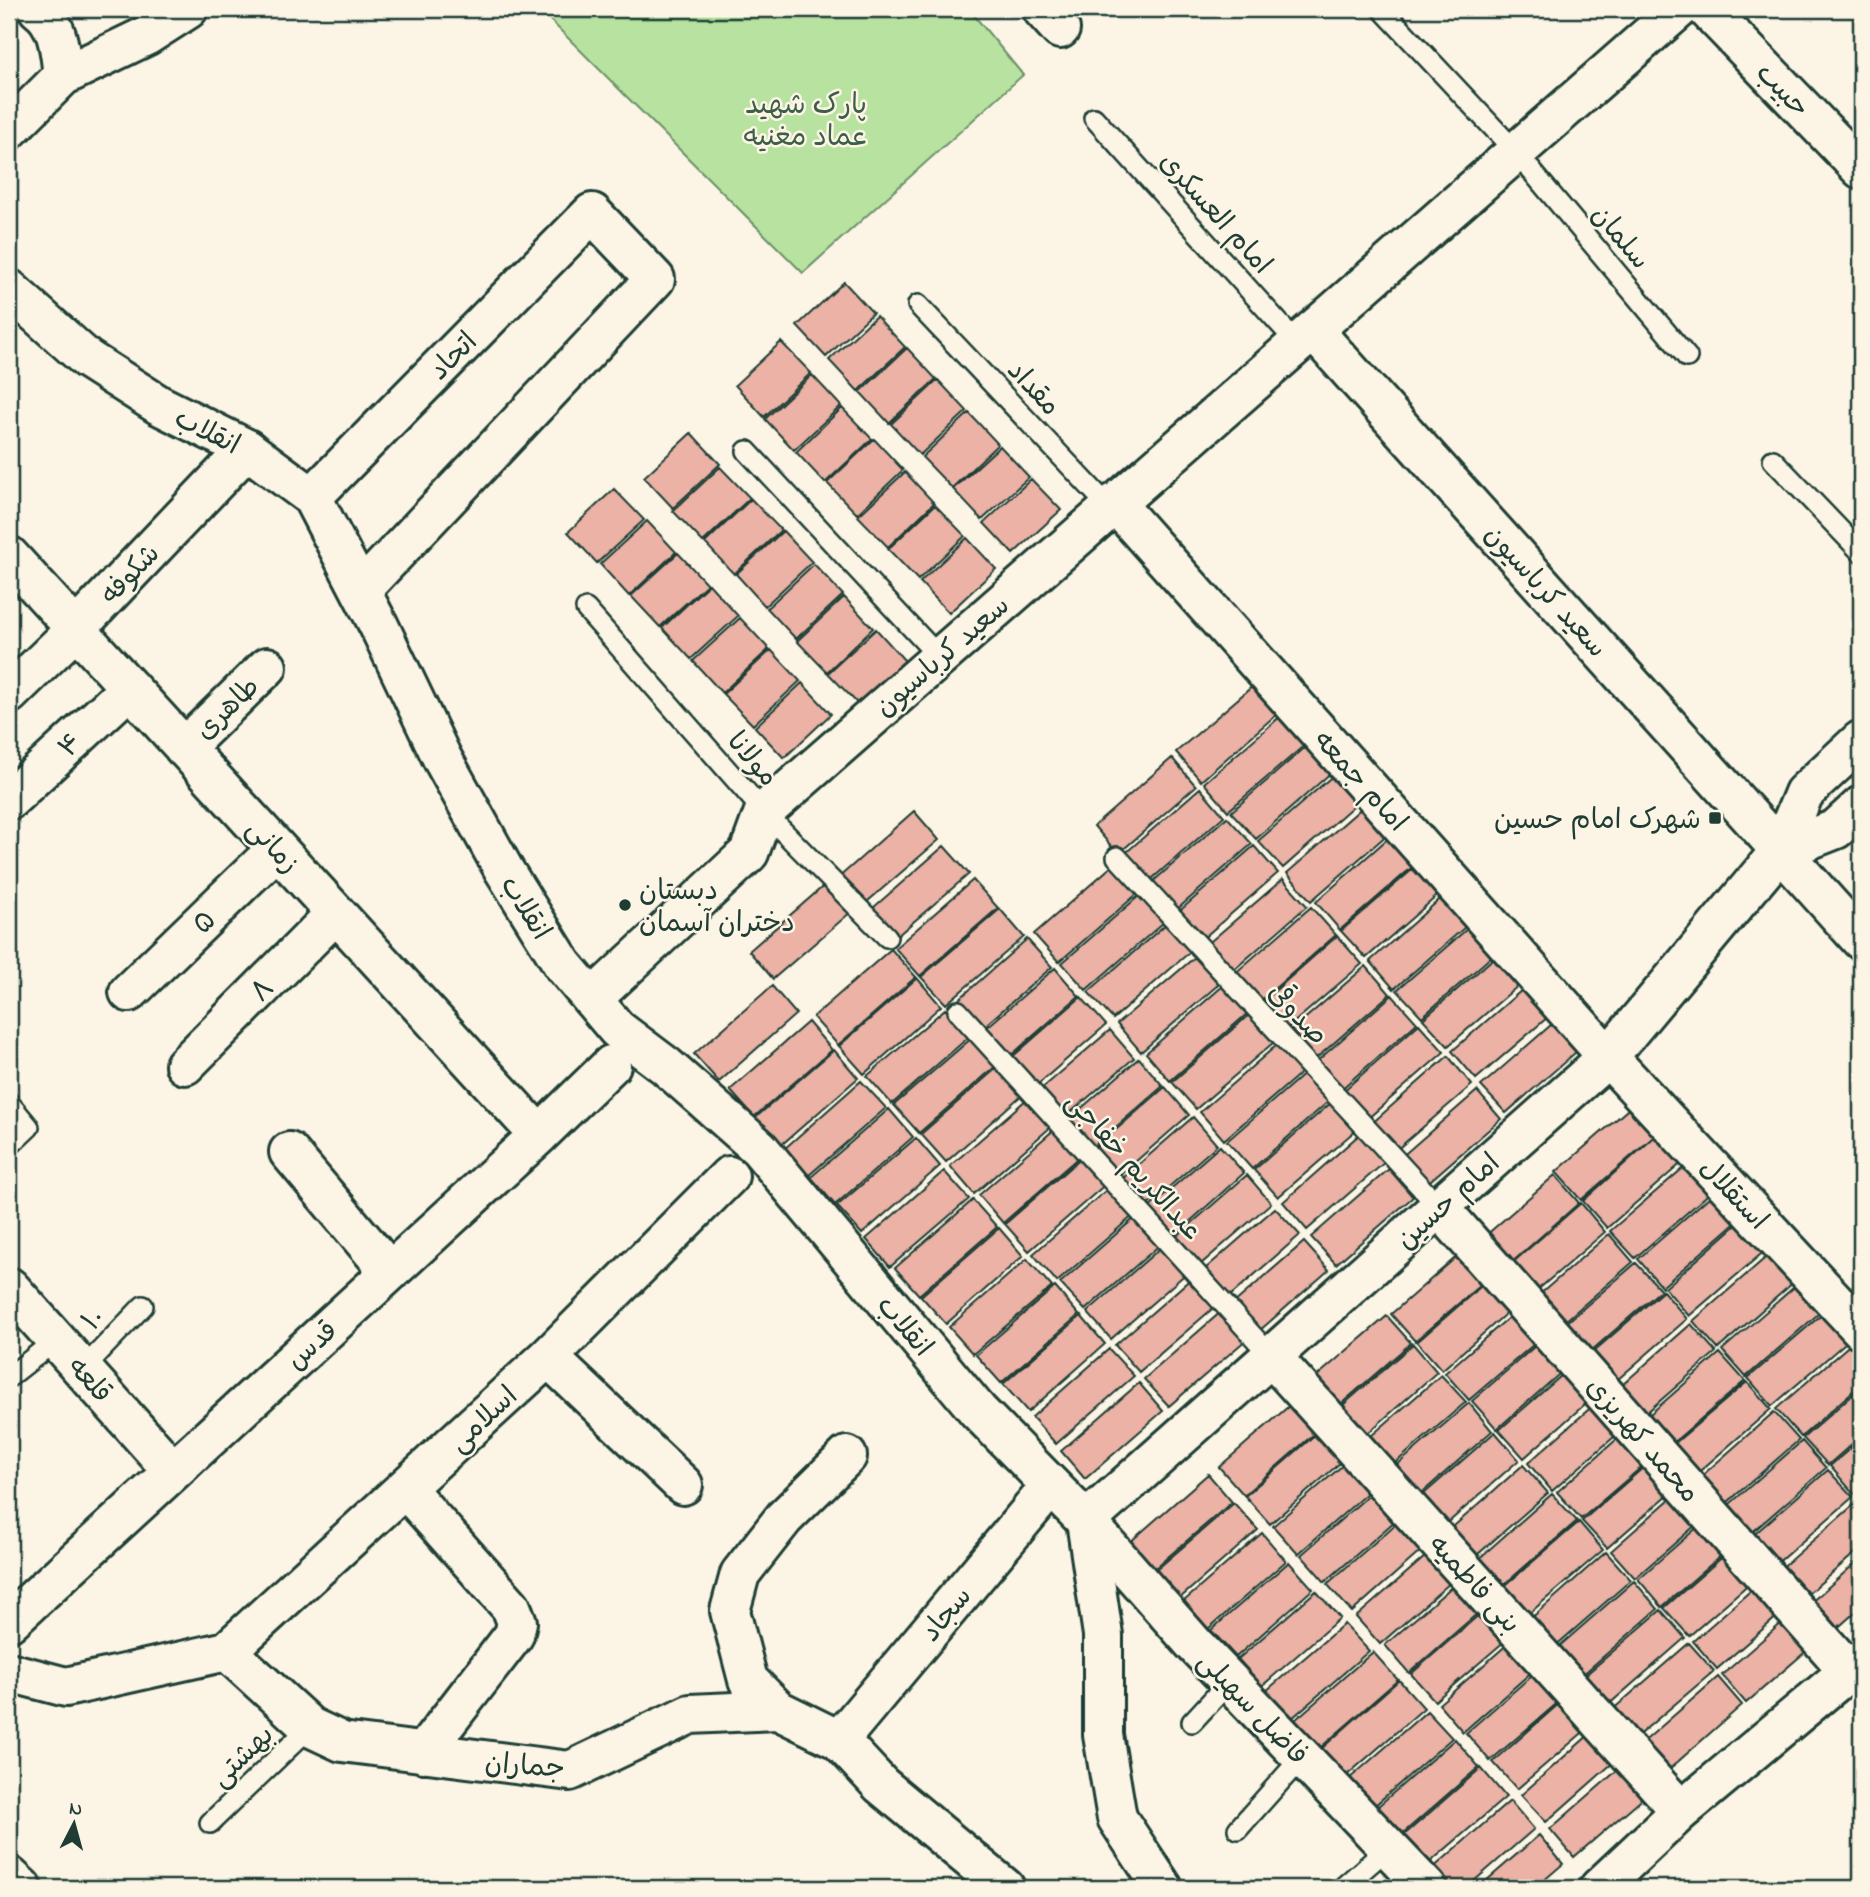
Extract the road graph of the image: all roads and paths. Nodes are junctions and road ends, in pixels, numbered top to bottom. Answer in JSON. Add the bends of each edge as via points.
{"nodes":[{"id":1,"x":38,"y":9,"type":"edge"},
{"id":2,"x":188,"y":9,"type":"edge"},
{"id":3,"x":1382,"y":9,"type":"edge"},
{"id":4,"x":1679,"y":9,"type":"edge"},
{"id":5,"x":1707,"y":9,"type":"edge"},
{"id":6,"x":63,"y":76,"type":"junction"},
{"id":7,"x":1094,"y":118,"type":"dead end"},
{"id":8,"x":9,"y":130,"type":"edge"},
{"id":9,"x":1515,"y":151,"type":"junction"},
{"id":10,"x":1861,"y":169,"type":"edge"},
{"id":11,"x":9,"y":289,"type":"edge"},
{"id":12,"x":918,"y":305,"type":"dead end"},
{"id":13,"x":1305,"y":337,"type":"junction"},
{"id":14,"x":1687,"y":357,"type":"dead end"},
{"id":15,"x":247,"y":449,"type":"junction"},
{"id":16,"x":747,"y":451,"type":"dead end"},
{"id":17,"x":1773,"y":460,"type":"dead end"},
{"id":18,"x":312,"y":497,"type":"junction"},
{"id":19,"x":1113,"y":506,"type":"junction"},
{"id":20,"x":1861,"y":552,"type":"edge"},
{"id":21,"x":9,"y":556,"type":"edge"},
{"id":22,"x":360,"y":590,"type":"junction"},
{"id":23,"x":586,"y":609,"type":"dead end"},
{"id":24,"x":76,"y":629,"type":"junction"},
{"id":25,"x":939,"y":657,"type":"junction"},
{"id":26,"x":267,"y":667,"type":"dead end"},
{"id":27,"x":130,"y":688,"type":"junction"},
{"id":28,"x":9,"y":694,"type":"edge"},
{"id":29,"x":1861,"y":740,"type":"edge"},
{"id":30,"x":184,"y":748,"type":"junction"},
{"id":31,"x":9,"y":800,"type":"edge"},
{"id":32,"x":1861,"y":806,"type":"edge"},
{"id":33,"x":764,"y":812,"type":"junction"},
{"id":34,"x":277,"y":849,"type":"junction"},
{"id":35,"x":1780,"y":851,"type":"junction"},
{"id":36,"x":1117,"y":857,"type":"dead end"},
{"id":37,"x":336,"y":914,"type":"junction"},
{"id":38,"x":887,"y":937,"type":"dead end"},
{"id":39,"x":1861,"y":940,"type":"edge"},
{"id":40,"x":129,"y":992,"type":"dead end"},
{"id":41,"x":592,"y":999,"type":"junction"},
{"id":42,"x":958,"y":1011,"type":"dead end"},
{"id":43,"x":1608,"y":1057,"type":"junction"},
{"id":44,"x":185,"y":1065,"type":"dead end"},
{"id":45,"x":611,"y":1065,"type":"dead end"},
{"id":46,"x":9,"y":1102,"type":"edge"},
{"id":47,"x":539,"y":1135,"type":"junction"},
{"id":48,"x":9,"y":1146,"type":"edge"},
{"id":49,"x":289,"y":1152,"type":"dead end"},
{"id":50,"x":729,"y":1176,"type":"dead end"},
{"id":51,"x":1439,"y":1207,"type":"junction"},
{"id":52,"x":390,"y":1272,"type":"junction"},
{"id":53,"x":9,"y":1287,"type":"edge"},
{"id":54,"x":143,"y":1306,"type":"dead end"},
{"id":55,"x":1861,"y":1329,"type":"edge"},
{"id":56,"x":56,"y":1340,"type":"junction"},
{"id":57,"x":1271,"y":1356,"type":"junction"},
{"id":58,"x":548,"y":1357,"type":"junction"},
{"id":59,"x":82,"y":1370,"type":"junction"},
{"id":60,"x":9,"y":1377,"type":"edge"},
{"id":61,"x":847,"y":1456,"type":"dead end"},
{"id":62,"x":173,"y":1471,"type":"junction"},
{"id":63,"x":683,"y":1485,"type":"dead end"},
{"id":64,"x":1051,"y":1486,"type":"junction"},
{"id":65,"x":405,"y":1488,"type":"junction"},
{"id":66,"x":1086,"y":1521,"type":"junction"},
{"id":67,"x":9,"y":1622,"type":"edge"},
{"id":68,"x":227,"y":1651,"type":"junction"},
{"id":69,"x":1855,"y":1666,"type":"edge"},
{"id":70,"x":9,"y":1672,"type":"edge"},
{"id":71,"x":1230,"y":1681,"type":"junction"},
{"id":72,"x":778,"y":1710,"type":"junction"},
{"id":73,"x":1192,"y":1722,"type":"dead end"},
{"id":74,"x":310,"y":1727,"type":"junction"},
{"id":75,"x":838,"y":1740,"type":"junction"},
{"id":76,"x":423,"y":1753,"type":"junction"},
{"id":77,"x":1303,"y":1758,"type":"junction"},
{"id":78,"x":1681,"y":1811,"type":"junction"},
{"id":79,"x":210,"y":1823,"type":"dead end"},
{"id":80,"x":1238,"y":1829,"type":"dead end"},
{"id":81,"x":1388,"y":1848,"type":"junction"},
{"id":82,"x":9,"y":1876,"type":"edge"},
{"id":83,"x":22,"y":1888,"type":"edge"},
{"id":84,"x":1005,"y":1888,"type":"edge"},
{"id":85,"x":1163,"y":1888,"type":"edge"},
{"id":86,"x":1342,"y":1888,"type":"edge"},
{"id":87,"x":1427,"y":1888,"type":"edge"},
{"id":88,"x":1599,"y":1888,"type":"edge"}],
"edges":[{"from":1,"to":6,"type":"street","via":[[46,14],[58,39]]},
{"from":2,"to":6,"type":"street","via":[[146,36]]},
{"from":3,"to":9,"type":"lane","name":"سلمان"},
{"from":4,"to":9,"type":"street","name":"سعید کرباسیون"},
{"from":5,"to":10,"type":"street","name":"حبیب"},
{"from":6,"to":8,"type":"street"},
{"from":7,"to":13,"type":"lane","name":"امام العسکری"},
{"from":9,"to":13,"type":"street","name":"سعید کرباسیون"},
{"from":9,"to":14,"type":"lane","name":"سلمان"},
{"from":11,"to":15,"type":"street","name":"انقلاب","via":[[87,359],[159,405]]},
{"from":12,"to":19,"type":"lane","name":"مقداد"},
{"from":13,"to":19,"type":"street","name":"سعید کرباسیون"},
{"from":13,"to":35,"type":"street","name":"سعید کرباسیون"},
{"from":15,"to":18,"type":"street","name":"انقلاب"},
{"from":15,"to":24,"type":"street","name":"شکوفه"},
{"from":16,"to":25,"type":"lane"},
{"from":17,"to":20,"type":"lane"},
{"from":18,"to":22,"type":"street","name":"انقلاب"},
{"from":18,"to":22,"type":"street","name":"اتحاد","via":[[592,213],[655,279]]},
{"from":19,"to":25,"type":"street","name":"سعید کرباسیون"},
{"from":19,"to":43,"type":"street","name":"امام جمعه"},
{"from":21,"to":24,"type":"street","name":"زمانی"},
{"from":22,"to":41,"type":"street","name":"انقلاب","via":[[442,758],[504,870],[563,965]]},
{"from":23,"to":33,"type":"lane","name":"مولانا"},
{"from":24,"to":27,"type":"street","name":"زمانی"},
{"from":24,"to":28,"type":"street","name":"شکوفه"},
{"from":25,"to":33,"type":"street","name":"سعید کرباسیون"},
{"from":26,"to":30,"type":"street","name":"طاهری"},
{"from":27,"to":30,"type":"street","name":"زمانی"},
{"from":27,"to":31,"type":"street","name":"۴"},
{"from":29,"to":35,"type":"street","name":"امام حسین","via":[[1804,793]]},
{"from":30,"to":34,"type":"street","name":"زمانی"},
{"from":32,"to":35,"type":"street","name":"امام حسین","via":[[1836,829]]},
{"from":33,"to":38,"type":"lane","name":"مولانا"},
{"from":33,"to":41,"type":"street","name":"سعید کرباسیون","via":[[749,853]]},
{"from":34,"to":37,"type":"street","name":"زمانی"},
{"from":34,"to":40,"type":"street","name":"۵"},
{"from":35,"to":39,"type":"street","name":"سعید کرباسیون"},
{"from":35,"to":43,"type":"street","name":"امام حسین"},
{"from":36,"to":51,"type":"lane","name":"صدوقی"},
{"from":37,"to":44,"type":"street","name":"۸"},
{"from":37,"to":47,"type":"street","name":"زمانی"},
{"from":41,"to":64,"type":"street","name":"انقلاب","via":[[617,1029],[760,1148],[978,1411]]},
{"from":42,"to":57,"type":"lane","name":"عبدالکریم خفاجی"},
{"from":43,"to":51,"type":"street","name":"امام حسین"},
{"from":43,"to":55,"type":"street","name":"استقلال"},
{"from":45,"to":47,"type":"street","name":"قدس"},
{"from":46,"to":48,"type":"lane","via":[[29,1128]]},
{"from":47,"to":52,"type":"street","name":"قدس"},
{"from":49,"to":52,"type":"street"},
{"from":50,"to":58,"type":"street","name":"اسلامی"},
{"from":51,"to":57,"type":"street","name":"امام حسین"},
{"from":51,"to":69,"type":"street","name":"محمد کهریزی"},
{"from":52,"to":62,"type":"street","name":"قدس"},
{"from":53,"to":56,"type":"street","name":"قلعه"},
{"from":54,"to":59,"type":"lane","name":"۱۰"},
{"from":56,"to":59,"type":"street","name":"قلعه"},
{"from":56,"to":60,"type":"lane"},
{"from":57,"to":66,"type":"street","name":"امام حسین"},
{"from":57,"to":78,"type":"street","name":"بنی فاطمیه"},
{"from":58,"to":63,"type":"street"},
{"from":58,"to":65,"type":"street","name":"اسلامی"},
{"from":59,"to":62,"type":"street","name":"قلعه"},
{"from":61,"to":72,"type":"street","via":[[785,1518],[740,1574],[730,1611],[748,1680]]},
{"from":62,"to":67,"type":"street","name":"قدس"},
{"from":64,"to":66,"type":"street","name":"انقلاب"},
{"from":64,"to":75,"type":"street","name":"سجاد"},
{"from":65,"to":68,"type":"street","name":"اسلامی"},
{"from":65,"to":76,"type":"street","via":[[511,1607],[517,1622],[514,1635]]},
{"from":66,"to":71,"type":"street","name":"فاضل سهیلی"},
{"from":66,"to":85,"type":"street","via":[[1102,1635],[1103,1735],[1117,1818]]},
{"from":68,"to":70,"type":"street","via":[[66,1687]]},
{"from":68,"to":74,"type":"street","name":"جماران"},
{"from":69,"to":78,"type":"street"},
{"from":71,"to":73,"type":"lane"},
{"from":71,"to":77,"type":"street","name":"فاضل سهیلی"},
{"from":72,"to":75,"type":"street","name":"جماران"},
{"from":72,"to":76,"type":"street","name":"جماران","via":[[690,1714],[570,1771]]},
{"from":74,"to":76,"type":"street","name":"جماران","via":[[342,1742]]},
{"from":74,"to":79,"type":"lane","name":"بهشتی"},
{"from":75,"to":84,"type":"street","name":"جماران","via":[[881,1784]]},
{"from":77,"to":80,"type":"lane"},
{"from":77,"to":81,"type":"street","name":"فاضل سهیلی"},
{"from":78,"to":88,"type":"street"},
{"from":81,"to":86,"type":"lane"},
{"from":81,"to":87,"type":"street","name":"فاضل سهیلی"},
{"from":82,"to":83,"type":"street"}]}
